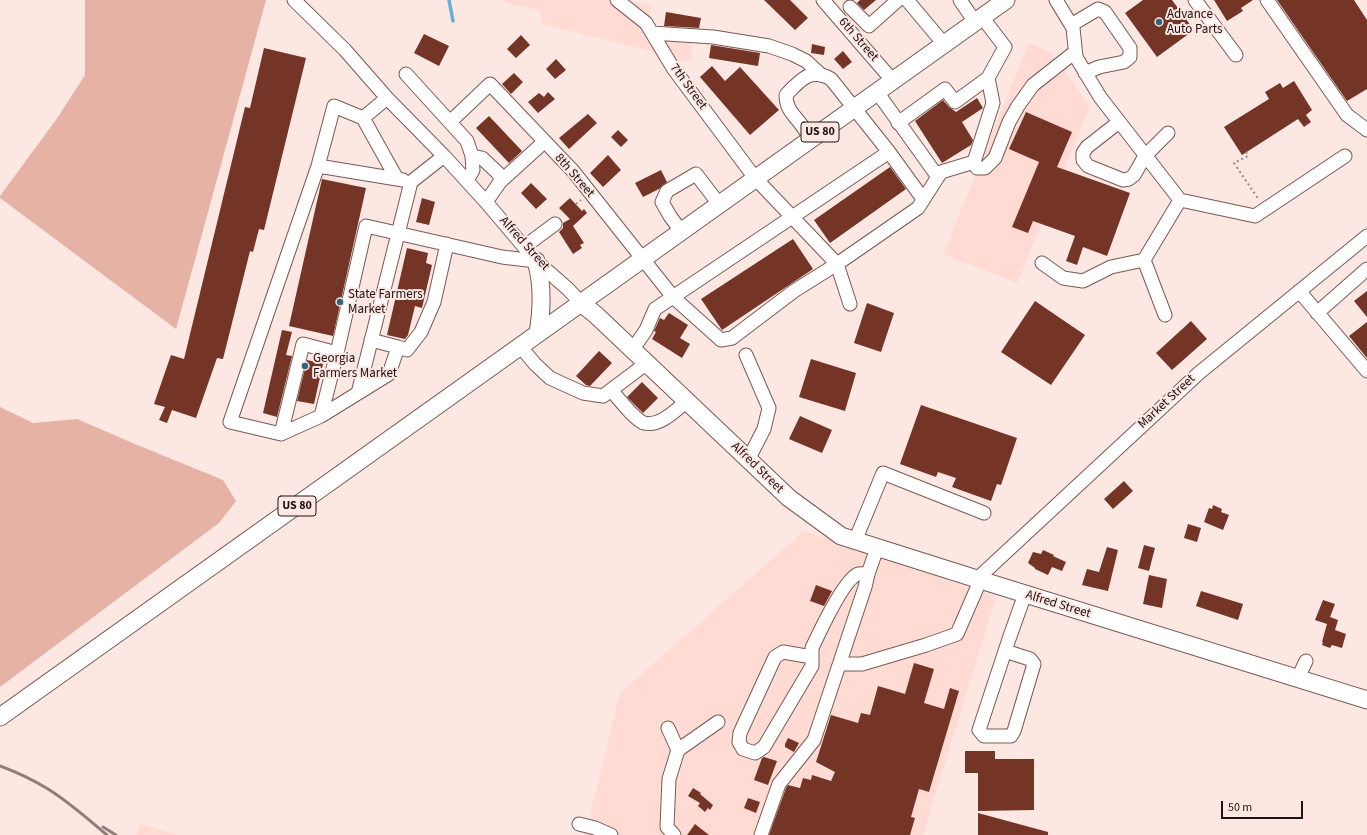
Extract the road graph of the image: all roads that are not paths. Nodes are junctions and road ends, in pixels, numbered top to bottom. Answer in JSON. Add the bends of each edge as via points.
{"nodes":[{"id":1,"x":294,"y":0,"type":"edge"},
{"id":2,"x":617,"y":0,"type":"edge"},
{"id":3,"x":823,"y":0,"type":"edge"},
{"id":4,"x":898,"y":0,"type":"edge"},
{"id":5,"x":907,"y":0,"type":"edge"},
{"id":6,"x":960,"y":0,"type":"edge"},
{"id":7,"x":1006,"y":0,"type":"edge"},
{"id":8,"x":1056,"y":0,"type":"edge"},
{"id":9,"x":1195,"y":0,"type":"edge"},
{"id":10,"x":1267,"y":0,"type":"edge"},
{"id":11,"x":854,"y":3,"type":"edge"},
{"id":12,"x":838,"y":17,"type":"junction"},
{"id":13,"x":979,"y":20,"type":"junction"},
{"id":14,"x":1071,"y":25,"type":"junction"},
{"id":15,"x":652,"y":33,"type":"junction"},
{"id":16,"x":944,"y":44,"type":"junction"},
{"id":17,"x":1075,"y":52,"type":"junction"},
{"id":18,"x":1236,"y":55,"type":"dead end"},
{"id":19,"x":1085,"y":72,"type":"junction"},
{"id":20,"x":819,"y":73,"type":"junction"},
{"id":21,"x":406,"y":74,"type":"dead end"},
{"id":22,"x":988,"y":78,"type":"junction"},
{"id":23,"x":893,"y":80,"type":"junction"},
{"id":24,"x":877,"y":92,"type":"junction"},
{"id":25,"x":387,"y":98,"type":"junction"},
{"id":26,"x":855,"y":108,"type":"junction"},
{"id":27,"x":363,"y":118,"type":"junction"},
{"id":28,"x":450,"y":122,"type":"junction"},
{"id":29,"x":1119,"y":122,"type":"junction"},
{"id":30,"x":898,"y":123,"type":"junction"},
{"id":31,"x":1367,"y":130,"type":"edge"},
{"id":32,"x":1168,"y":133,"type":"dead end"},
{"id":33,"x":811,"y":139,"type":"junction"},
{"id":34,"x":544,"y":142,"type":"junction"},
{"id":35,"x":889,"y":152,"type":"junction"},
{"id":36,"x":444,"y":156,"type":"junction"},
{"id":37,"x":472,"y":156,"type":"junction"},
{"id":38,"x":1145,"y":156,"type":"junction"},
{"id":39,"x":1345,"y":156,"type":"dead end"},
{"id":40,"x":974,"y":162,"type":"junction"},
{"id":41,"x":318,"y":166,"type":"junction"},
{"id":42,"x":755,"y":178,"type":"junction"},
{"id":43,"x":938,"y":178,"type":"junction"},
{"id":44,"x":397,"y":179,"type":"junction"},
{"id":45,"x":467,"y":181,"type":"junction"},
{"id":46,"x":411,"y":182,"type":"junction"},
{"id":47,"x":500,"y":182,"type":"junction"},
{"id":48,"x":923,"y":199,"type":"junction"},
{"id":49,"x":1180,"y":200,"type":"junction"},
{"id":50,"x":486,"y":202,"type":"junction"},
{"id":51,"x":719,"y":204,"type":"junction"},
{"id":52,"x":792,"y":217,"type":"junction"},
{"id":53,"x":555,"y":224,"type":"dead end"},
{"id":54,"x":681,"y":232,"type":"junction"},
{"id":55,"x":399,"y":233,"type":"junction"},
{"id":56,"x":1367,"y":236,"type":"edge"},
{"id":57,"x":447,"y":244,"type":"junction"},
{"id":58,"x":524,"y":247,"type":"junction"},
{"id":59,"x":643,"y":259,"type":"junction"},
{"id":60,"x":1144,"y":260,"type":"junction"},
{"id":61,"x":536,"y":261,"type":"junction"},
{"id":62,"x":1042,"y":263,"type":"dead end"},
{"id":63,"x":837,"y":264,"type":"junction"},
{"id":64,"x":1367,"y":269,"type":"edge"},
{"id":65,"x":1299,"y":292,"type":"junction"},
{"id":66,"x":673,"y":297,"type":"junction"},
{"id":67,"x":581,"y":302,"type":"junction"},
{"id":68,"x":850,"y":304,"type":"dead end"},
{"id":69,"x":1317,"y":312,"type":"junction"},
{"id":70,"x":1165,"y":315,"type":"dead end"},
{"id":71,"x":538,"y":333,"type":"junction"},
{"id":72,"x":371,"y":340,"type":"junction"},
{"id":73,"x":520,"y":346,"type":"junction"},
{"id":74,"x":398,"y":347,"type":"junction"},
{"id":75,"x":633,"y":350,"type":"junction"},
{"id":76,"x":337,"y":353,"type":"junction"},
{"id":77,"x":746,"y":355,"type":"dead end"},
{"id":78,"x":647,"y":363,"type":"junction"},
{"id":79,"x":1367,"y":370,"type":"edge"},
{"id":80,"x":611,"y":390,"type":"junction"},
{"id":81,"x":358,"y":393,"type":"junction"},
{"id":82,"x":687,"y":401,"type":"junction"},
{"id":83,"x":321,"y":416,"type":"junction"},
{"id":84,"x":281,"y":434,"type":"junction"},
{"id":85,"x":748,"y":460,"type":"junction"},
{"id":86,"x":984,"y":513,"type":"dead end"},
{"id":87,"x":855,"y":540,"type":"junction"},
{"id":88,"x":877,"y":548,"type":"junction"},
{"id":89,"x":868,"y":574,"type":"junction"},
{"id":90,"x":978,"y":580,"type":"junction"},
{"id":91,"x":1025,"y":594,"type":"junction"},
{"id":92,"x":1005,"y":651,"type":"junction"},
{"id":93,"x":812,"y":657,"type":"junction"},
{"id":94,"x":1306,"y":660,"type":"dead end"},
{"id":95,"x":840,"y":664,"type":"junction"},
{"id":96,"x":1298,"y":678,"type":"junction"},
{"id":97,"x":1367,"y":700,"type":"edge"},
{"id":98,"x":6,"y":713,"type":"edge"},
{"id":99,"x":718,"y":722,"type":"dead end"},
{"id":100,"x":668,"y":728,"type":"dead end"},
{"id":101,"x":678,"y":750,"type":"junction"},
{"id":102,"x":579,"y":824,"type":"dead end"},
{"id":103,"x":668,"y":832,"type":"edge"},
{"id":104,"x":611,"y":835,"type":"edge"},
{"id":105,"x":761,"y":835,"type":"edge"}],
"edges":[{"from":1,"to":25,"type":"street","name":"Alfred Street","via":[[345,50]]},
{"from":2,"to":15,"type":"street","name":"7th Street","via":[[646,22]]},
{"from":3,"to":12,"type":"street","name":"6th Street"},
{"from":4,"to":11,"type":"street","via":[[869,26]]},
{"from":5,"to":16,"type":"street"},
{"from":6,"to":13,"type":"street"},
{"from":7,"to":13,"type":"main road","number":"US 80"},
{"from":8,"to":14,"type":"street"},
{"from":9,"to":18,"type":"street"},
{"from":10,"to":31,"type":"street","via":[[1347,115]]},
{"from":11,"to":12,"type":"street"},
{"from":12,"to":23,"type":"street","name":"6th Street"},
{"from":13,"to":16,"type":"main road","number":"US 80"},
{"from":13,"to":22,"type":"street","via":[[1005,47]]},
{"from":14,"to":17,"type":"street"},
{"from":14,"to":19,"type":"street","via":[[1098,9],[1105,12],[1130,48],[1130,57],[1124,62]]},
{"from":15,"to":20,"type":"street","via":[[713,37],[769,46],[792,54]]},
{"from":15,"to":42,"type":"street","name":"7th Street","via":[[672,68]]},
{"from":16,"to":23,"type":"main road","number":"US 80"},
{"from":17,"to":19,"type":"street"},
{"from":17,"to":40,"type":"street","via":[[1033,85],[1009,122],[995,158],[985,168],[977,168]]},
{"from":19,"to":29,"type":"street"},
{"from":20,"to":26,"type":"street","via":[[832,79]]},
{"from":20,"to":33,"type":"street","via":[[809,75],[798,82],[786,95],[789,111]]},
{"from":21,"to":28,"type":"street"},
{"from":22,"to":30,"type":"street","via":[[955,102],[945,89]]},
{"from":22,"to":40,"type":"street","via":[[993,103]]},
{"from":23,"to":24,"type":"main road","number":"US 80"},
{"from":24,"to":26,"type":"main road","number":"US 80"},
{"from":24,"to":30,"type":"street"},
{"from":25,"to":27,"type":"street"},
{"from":25,"to":36,"type":"street","name":"Alfred Street"},
{"from":26,"to":33,"type":"main road","number":"US 80"},
{"from":26,"to":35,"type":"street"},
{"from":27,"to":41,"type":"street","via":[[334,106]]},
{"from":27,"to":44,"type":"street"},
{"from":28,"to":34,"type":"street","name":"8th Street","via":[[490,84]]},
{"from":28,"to":37,"type":"street","via":[[467,141]]},
{"from":29,"to":38,"type":"street"},
{"from":29,"to":38,"type":"street","via":[[1086,147],[1083,160],[1088,166],[1123,180],[1134,176]]},
{"from":30,"to":43,"type":"street"},
{"from":32,"to":38,"type":"street"},
{"from":33,"to":42,"type":"main road","number":"US 80"},
{"from":34,"to":47,"type":"street"},
{"from":34,"to":59,"type":"street","name":"8th Street","via":[[572,172],[604,217]]},
{"from":35,"to":48,"type":"street"},
{"from":35,"to":52,"type":"street"},
{"from":36,"to":45,"type":"street","name":"Alfred Street"},
{"from":36,"to":46,"type":"street"},
{"from":37,"to":45,"type":"street","via":[[473,170]]},
{"from":37,"to":47,"type":"street","via":[[482,158],[493,168],[500,175]]},
{"from":38,"to":49,"type":"street"},
{"from":39,"to":49,"type":"street","via":[[1255,216]]},
{"from":40,"to":43,"type":"street","via":[[942,172]]},
{"from":41,"to":44,"type":"street"},
{"from":41,"to":84,"type":"street","via":[[230,422]]},
{"from":42,"to":51,"type":"main road","number":"US 80"},
{"from":42,"to":52,"type":"street","name":"7th Street"},
{"from":43,"to":48,"type":"street"},
{"from":44,"to":46,"type":"street"},
{"from":45,"to":50,"type":"street","name":"Alfred Street"},
{"from":46,"to":55,"type":"street"},
{"from":47,"to":50,"type":"street"},
{"from":48,"to":63,"type":"street","via":[[918,208]]},
{"from":49,"to":60,"type":"street"},
{"from":50,"to":58,"type":"street","name":"Alfred Street"},
{"from":51,"to":54,"type":"main road","number":"US 80"},
{"from":51,"to":54,"type":"street","via":[[696,174],[667,191],[662,202]]},
{"from":52,"to":63,"type":"street","name":"7th Street"},
{"from":52,"to":66,"type":"street"},
{"from":53,"to":58,"type":"street"},
{"from":54,"to":59,"type":"main road","number":"US 80"},
{"from":55,"to":57,"type":"street"},
{"from":55,"to":72,"type":"street"},
{"from":55,"to":76,"type":"street","via":[[366,226]]},
{"from":56,"to":65,"type":"street","name":"Market Street"},
{"from":57,"to":61,"type":"street","via":[[502,257]]},
{"from":57,"to":74,"type":"street","via":[[434,302],[422,332],[406,350]]},
{"from":58,"to":61,"type":"street","name":"Alfred Street"},
{"from":59,"to":66,"type":"street","name":"8th Street"},
{"from":59,"to":67,"type":"main road","number":"US 80"},
{"from":60,"to":62,"type":"street","via":[[1111,267],[1083,281],[1063,278]]},
{"from":60,"to":70,"type":"street"},
{"from":61,"to":67,"type":"street","name":"Alfred Street"},
{"from":61,"to":71,"type":"main road","via":[[542,309]]},
{"from":63,"to":66,"type":"street","name":"8th Street","via":[[794,291],[732,338],[721,340]]},
{"from":63,"to":68,"type":"street"},
{"from":64,"to":69,"type":"street"},
{"from":65,"to":69,"type":"street"},
{"from":65,"to":90,"type":"street","name":"Market Street","via":[[1199,373]]},
{"from":66,"to":75,"type":"street","via":[[655,309]]},
{"from":67,"to":71,"type":"main road","number":"US 80"},
{"from":67,"to":75,"type":"main road","name":"Alfred Street"},
{"from":69,"to":79,"type":"street"},
{"from":71,"to":73,"type":"main road","number":"US 80"},
{"from":72,"to":74,"type":"street"},
{"from":72,"to":81,"type":"street"},
{"from":73,"to":80,"type":"street","via":[[550,378],[583,393],[603,396]]},
{"from":73,"to":98,"type":"main road","number":"US 80"},
{"from":74,"to":81,"type":"street","via":[[389,374]]},
{"from":75,"to":78,"type":"main road","name":"Alfred Street"},
{"from":76,"to":83,"type":"street"},
{"from":76,"to":84,"type":"street","via":[[303,344]]},
{"from":77,"to":85,"type":"street","via":[[769,408],[764,429]]},
{"from":78,"to":80,"type":"street"},
{"from":78,"to":82,"type":"main road","name":"Alfred Street"},
{"from":80,"to":82,"type":"street","via":[[643,423],[655,423],[672,414]]},
{"from":81,"to":83,"type":"street"},
{"from":82,"to":85,"type":"main road","name":"Alfred Street"},
{"from":83,"to":84,"type":"street"},
{"from":85,"to":87,"type":"main road","name":"Alfred Street","via":[[790,498],[841,536]]},
{"from":86,"to":87,"type":"street","via":[[883,473]]},
{"from":87,"to":88,"type":"main road","name":"Alfred Street"},
{"from":88,"to":89,"type":"street"},
{"from":88,"to":90,"type":"main road","name":"Alfred Street"},
{"from":89,"to":93,"type":"street","via":[[858,574],[849,581],[812,648]]},
{"from":89,"to":95,"type":"street"},
{"from":90,"to":91,"type":"main road","name":"Alfred Street"},
{"from":90,"to":95,"type":"street","via":[[957,634],[862,664]]},
{"from":91,"to":92,"type":"street"},
{"from":91,"to":96,"type":"main road","name":"Alfred Street"},
{"from":92,"to":92,"type":"street","via":[[979,730],[984,736],[1011,736],[1034,664],[1030,659]]},
{"from":93,"to":93,"type":"street","via":[[812,666],[764,747],[755,753],[743,749],[739,742],[740,733],[776,657],[783,652]]},
{"from":94,"to":96,"type":"street"},
{"from":95,"to":105,"type":"street","via":[[814,740],[779,784]]},
{"from":96,"to":97,"type":"main road","name":"Alfred Street"},
{"from":99,"to":101,"type":"street"},
{"from":100,"to":101,"type":"street"},
{"from":101,"to":103,"type":"street","via":[[668,779]]},
{"from":102,"to":104,"type":"street"}]}
